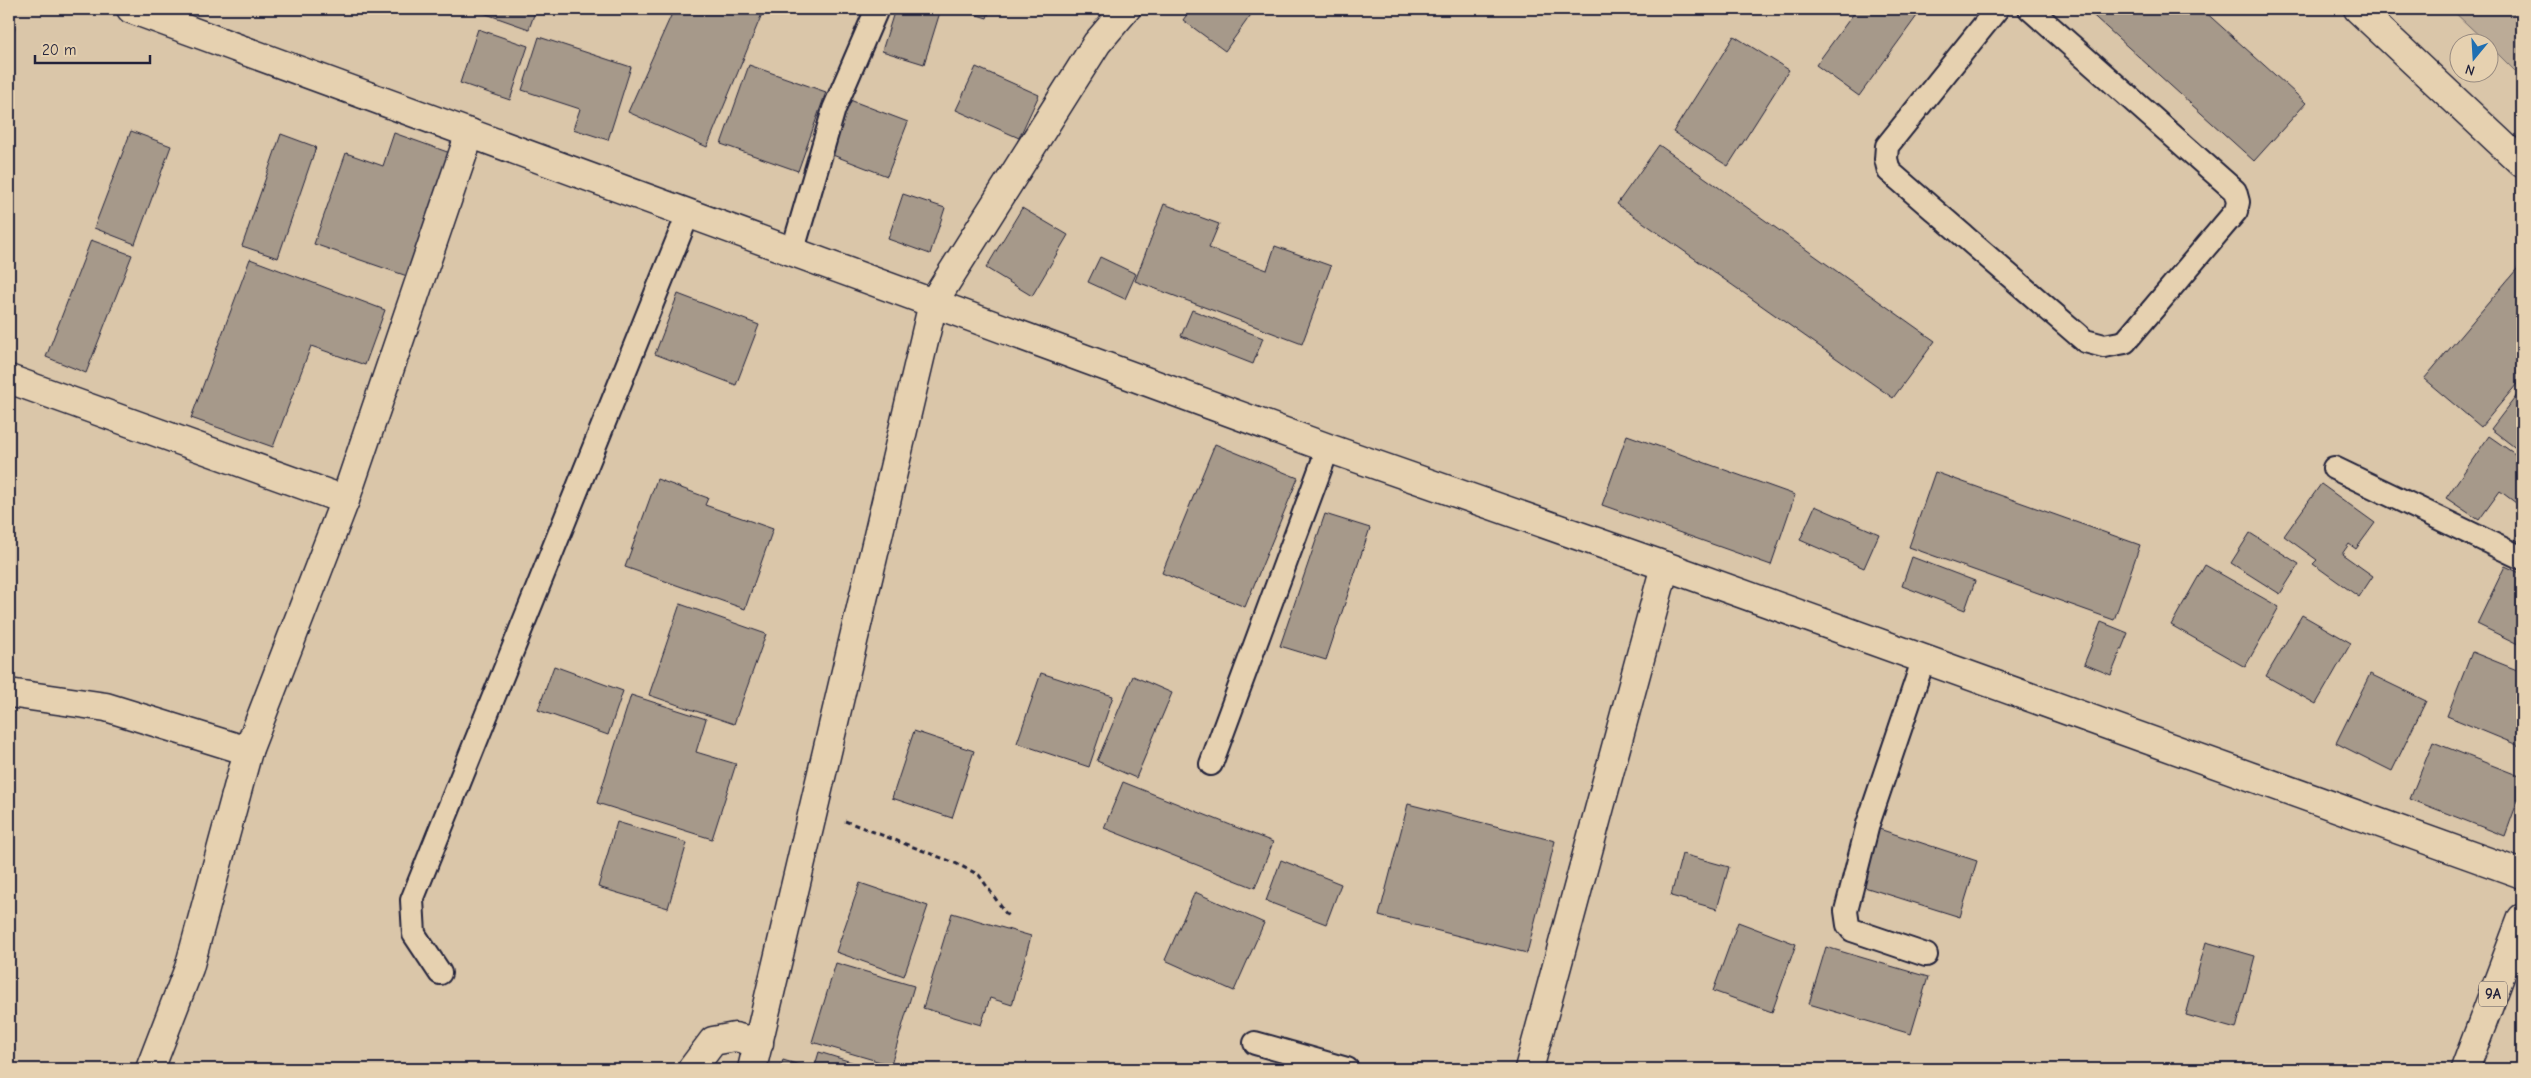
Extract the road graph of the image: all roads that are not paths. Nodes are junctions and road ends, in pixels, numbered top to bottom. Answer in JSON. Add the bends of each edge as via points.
{"nodes":[{"id":1,"x":130,"y":9,"type":"edge"},
{"id":2,"x":877,"y":9,"type":"edge"},
{"id":3,"x":1126,"y":9,"type":"edge"},
{"id":4,"x":1997,"y":9,"type":"edge"},
{"id":5,"x":2030,"y":9,"type":"edge"},
{"id":6,"x":2358,"y":9,"type":"edge"},
{"id":7,"x":470,"y":133,"type":"junction"},
{"id":8,"x":2522,"y":163,"type":"edge"},
{"id":9,"x":688,"y":214,"type":"junction"},
{"id":10,"x":792,"y":253,"type":"junction"},
{"id":11,"x":933,"y":303,"type":"junction"},
{"id":12,"x":9,"y":379,"type":"edge"},
{"id":13,"x":1328,"y":448,"type":"junction"},
{"id":14,"x":2334,"y":468,"type":"dead end"},
{"id":15,"x":345,"y":500,"type":"junction"},
{"id":16,"x":2522,"y":558,"type":"edge"},
{"id":17,"x":1665,"y":566,"type":"junction"},
{"id":18,"x":1924,"y":658,"type":"junction"},
{"id":19,"x":9,"y":693,"type":"edge"},
{"id":20,"x":248,"y":751,"type":"junction"},
{"id":21,"x":1211,"y":764,"type":"dead end"},
{"id":22,"x":2522,"y":874,"type":"edge"},
{"id":23,"x":2522,"y":918,"type":"edge"},
{"id":24,"x":1926,"y":955,"type":"dead end"},
{"id":25,"x":440,"y":973,"type":"dead end"},
{"id":26,"x":758,"y":1043,"type":"junction"},
{"id":27,"x":1255,"y":1043,"type":"dead end"},
{"id":28,"x":150,"y":1069,"type":"edge"},
{"id":29,"x":692,"y":1069,"type":"edge"},
{"id":30,"x":752,"y":1069,"type":"edge"},
{"id":31,"x":1347,"y":1069,"type":"edge"},
{"id":32,"x":1529,"y":1069,"type":"edge"},
{"id":33,"x":2465,"y":1069,"type":"edge"}],
"edges":[{"from":1,"to":7,"type":"street"},
{"from":2,"to":10,"type":"lane","via":[[834,109]]},
{"from":3,"to":11,"type":"street","via":[[1097,44]]},
{"from":4,"to":5,"type":"lane","via":[[1888,146],[1886,159],[1889,171],[2085,341],[2104,346],[2125,342],[2236,211],[2235,191]]},
{"from":6,"to":8,"type":"street"},
{"from":7,"to":9,"type":"street"},
{"from":7,"to":15,"type":"street"},
{"from":9,"to":10,"type":"street"},
{"from":9,"to":25,"type":"lane","via":[[412,900],[414,934]]},
{"from":10,"to":11,"type":"street"},
{"from":11,"to":13,"type":"street"},
{"from":11,"to":26,"type":"street"},
{"from":12,"to":15,"type":"street"},
{"from":13,"to":17,"type":"street"},
{"from":13,"to":21,"type":"lane"},
{"from":14,"to":16,"type":"lane"},
{"from":15,"to":20,"type":"street"},
{"from":17,"to":18,"type":"street"},
{"from":17,"to":32,"type":"street"},
{"from":18,"to":22,"type":"street"},
{"from":18,"to":24,"type":"lane","via":[[1868,824],[1846,911],[1852,930]]},
{"from":19,"to":20,"type":"street","via":[[106,707]]},
{"from":20,"to":28,"type":"street","via":[[189,968]]},
{"from":23,"to":33,"type":"street","number":"9A"},
{"from":26,"to":29,"type":"street","via":[[735,1037],[713,1041]]},
{"from":26,"to":30,"type":"street"},
{"from":27,"to":31,"type":"lane"}]}
